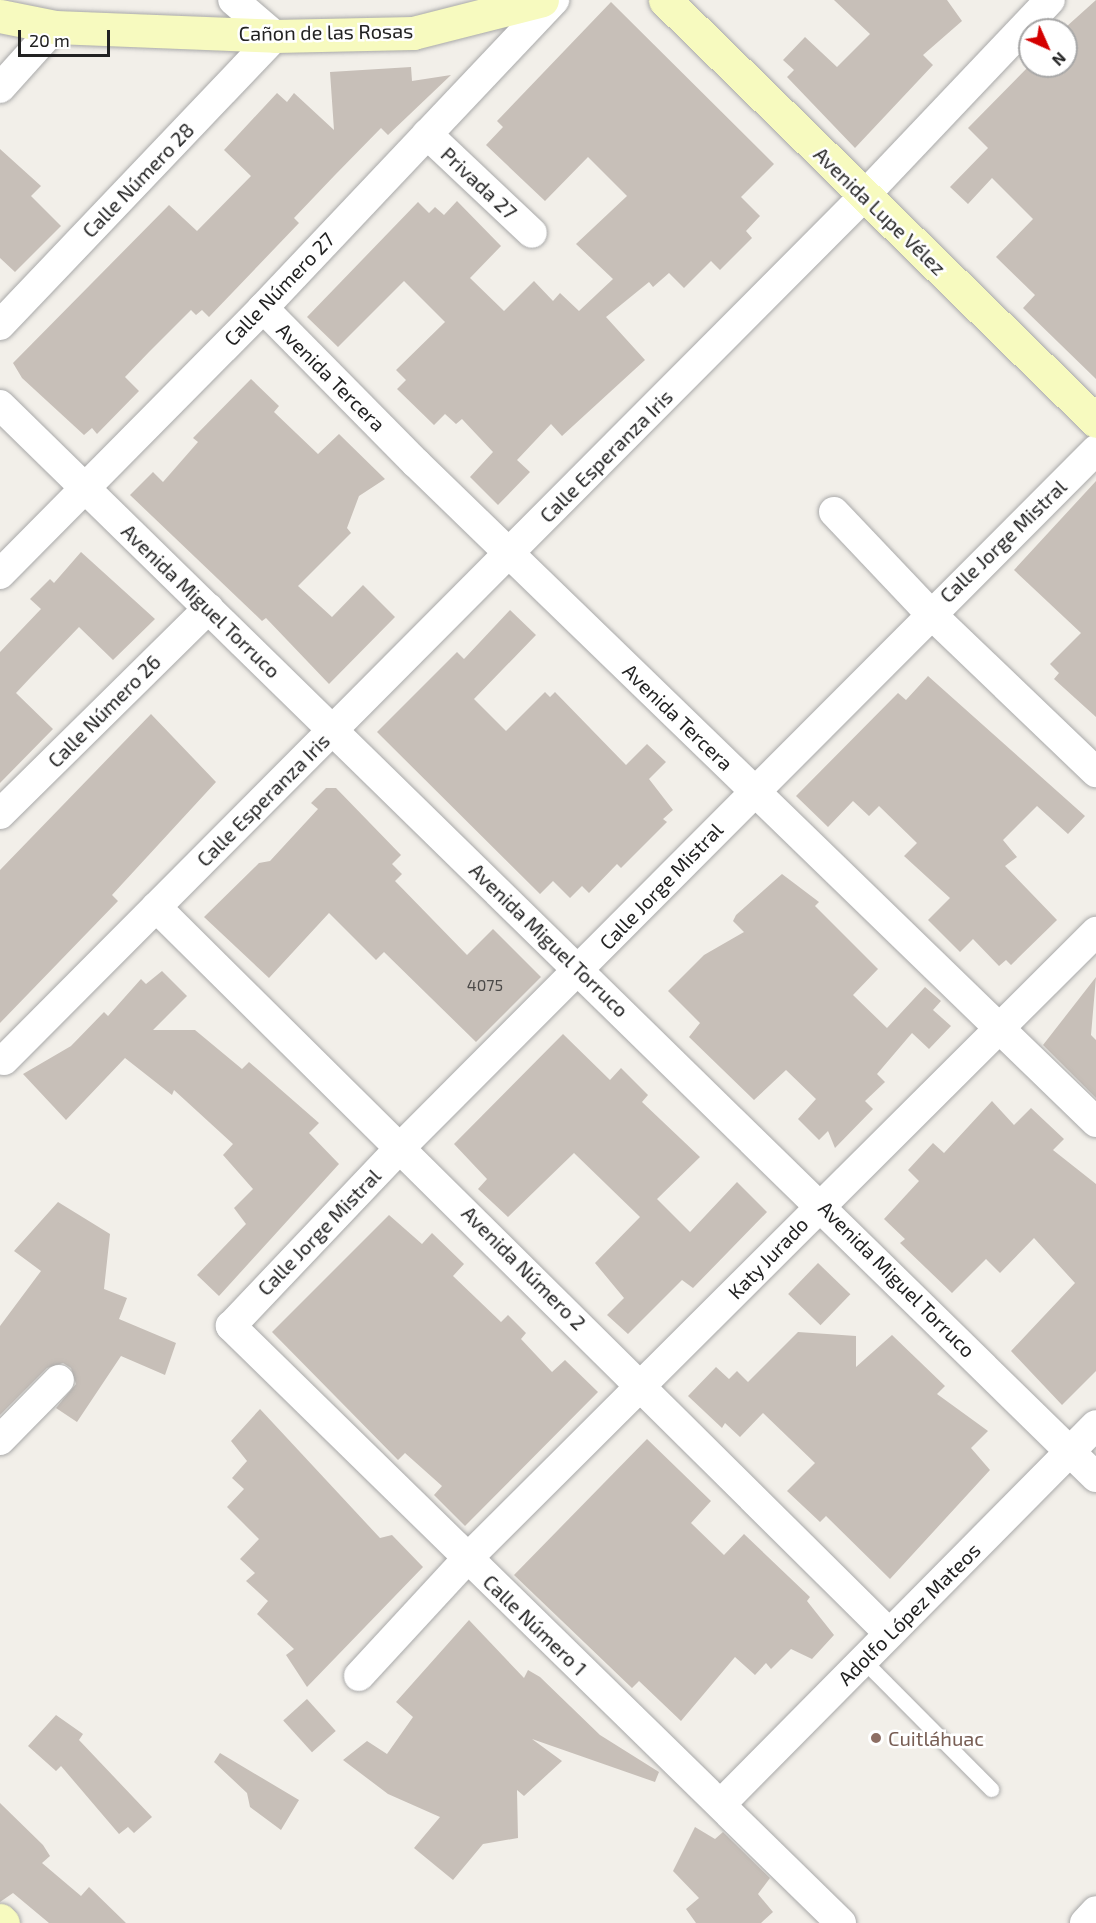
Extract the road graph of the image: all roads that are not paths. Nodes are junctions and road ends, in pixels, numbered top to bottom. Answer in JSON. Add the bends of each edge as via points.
{"nodes":[{"id":1,"x":233,"y":0,"type":"edge"},
{"id":2,"x":542,"y":0,"type":"edge"},
{"id":3,"x":554,"y":0,"type":"edge"},
{"id":4,"x":665,"y":0,"type":"edge"},
{"id":5,"x":1050,"y":0,"type":"edge"},
{"id":6,"x":0,"y":16,"type":"edge"},
{"id":7,"x":55,"y":27,"type":"junction"},
{"id":8,"x":275,"y":36,"type":"junction"},
{"id":9,"x":0,"y":88,"type":"edge"},
{"id":10,"x":427,"y":134,"type":"junction"},
{"id":11,"x":864,"y":196,"type":"junction"},
{"id":12,"x":531,"y":233,"type":"dead end"},
{"id":13,"x":263,"y":308,"type":"junction"},
{"id":14,"x":0,"y":325,"type":"edge"},
{"id":15,"x":0,"y":405,"type":"edge"},
{"id":16,"x":1096,"y":421,"type":"edge"},
{"id":17,"x":1096,"y":450,"type":"edge"},
{"id":18,"x":84,"y":486,"type":"junction"},
{"id":19,"x":834,"y":512,"type":"dead end"},
{"id":20,"x":510,"y":553,"type":"junction"},
{"id":21,"x":0,"y":574,"type":"edge"},
{"id":22,"x":209,"y":608,"type":"junction"},
{"id":23,"x":930,"y":613,"type":"junction"},
{"id":24,"x":333,"y":730,"type":"junction"},
{"id":25,"x":1096,"y":772,"type":"edge"},
{"id":26,"x":755,"y":791,"type":"junction"},
{"id":27,"x":0,"y":814,"type":"edge"},
{"id":28,"x":156,"y":907,"type":"junction"},
{"id":29,"x":1096,"y":932,"type":"edge"},
{"id":30,"x":579,"y":970,"type":"junction"},
{"id":31,"x":998,"y":1027,"type":"junction"},
{"id":32,"x":4,"y":1060,"type":"dead end"},
{"id":33,"x":1096,"y":1122,"type":"edge"},
{"id":34,"x":401,"y":1147,"type":"junction"},
{"id":35,"x":821,"y":1203,"type":"junction"},
{"id":36,"x":231,"y":1326,"type":"joint"},
{"id":37,"x":59,"y":1380,"type":"dead end"},
{"id":38,"x":643,"y":1386,"type":"junction"},
{"id":39,"x":1096,"y":1425,"type":"edge"},
{"id":40,"x":0,"y":1440,"type":"edge"},
{"id":41,"x":1070,"y":1451,"type":"junction"},
{"id":42,"x":1096,"y":1477,"type":"edge"},
{"id":43,"x":466,"y":1560,"type":"junction"},
{"id":44,"x":889,"y":1634,"type":"junction"},
{"id":45,"x":863,"y":1660,"type":"junction"},
{"id":46,"x":359,"y":1676,"type":"dead end"},
{"id":47,"x":991,"y":1789,"type":"dead end"},
{"id":48,"x":722,"y":1804,"type":"junction"},
{"id":49,"x":1096,"y":1911,"type":"edge"},
{"id":50,"x":841,"y":1923,"type":"edge"},
{"id":51,"x":1085,"y":1923,"type":"edge"}],
"edges":[{"from":1,"to":8,"type":"street"},
{"from":2,"to":8,"type":"street","name":"Cañon de las Rosas","via":[[413,33]]},
{"from":3,"to":10,"type":"street","name":"Calle Número 27"},
{"from":4,"to":11,"type":"street","name":"Avenida Lupe Vélez"},
{"from":5,"to":11,"type":"street","name":"Calle Esperanza Iris"},
{"from":6,"to":7,"type":"street","name":"Cañon de las Rosas"},
{"from":7,"to":8,"type":"street","name":"Cañon de las Rosas"},
{"from":7,"to":9,"type":"street"},
{"from":8,"to":14,"type":"street","name":"Calle Número 28"},
{"from":10,"to":12,"type":"street","name":"Privada 27"},
{"from":10,"to":13,"type":"street","name":"Calle Número 27"},
{"from":11,"to":16,"type":"street","name":"Avenida Lupe Vélez"},
{"from":11,"to":20,"type":"street","name":"Calle Esperanza Iris"},
{"from":13,"to":18,"type":"street","name":"Calle Número 27"},
{"from":13,"to":20,"type":"street","name":"Avenida Tercera"},
{"from":15,"to":18,"type":"street","name":"Avenida Miguel Torruco"},
{"from":17,"to":23,"type":"street","name":"Calle Jorge Mistral"},
{"from":18,"to":21,"type":"street","name":"Calle Número 27"},
{"from":18,"to":22,"type":"street","name":"Avenida Miguel Torruco"},
{"from":19,"to":23,"type":"street"},
{"from":20,"to":24,"type":"street","name":"Calle Esperanza Iris"},
{"from":20,"to":26,"type":"street","name":"Avenida Tercera"},
{"from":22,"to":24,"type":"street","name":"Avenida Miguel Torruco"},
{"from":22,"to":27,"type":"street","name":"Calle Número 26"},
{"from":23,"to":25,"type":"street"},
{"from":23,"to":26,"type":"street","name":"Calle Jorge Mistral"},
{"from":24,"to":28,"type":"street","name":"Calle Esperanza Iris"},
{"from":24,"to":30,"type":"street","name":"Avenida Miguel Torruco"},
{"from":26,"to":30,"type":"street","name":"Calle Jorge Mistral"},
{"from":26,"to":31,"type":"street","name":"Avenida Tercera"},
{"from":28,"to":32,"type":"street","name":"Calle Esperanza Iris"},
{"from":28,"to":34,"type":"street","name":"Avenida Número 2"},
{"from":29,"to":31,"type":"street","name":"Katy Jurado"},
{"from":30,"to":34,"type":"street","name":"Calle Jorge Mistral"},
{"from":30,"to":35,"type":"street","name":"Avenida Miguel Torruco"},
{"from":31,"to":33,"type":"street","name":"Avenida Tercera"},
{"from":31,"to":35,"type":"street","name":"Katy Jurado"},
{"from":34,"to":36,"type":"street","name":"Calle Jorge Mistral"},
{"from":34,"to":38,"type":"street","name":"Avenida Número 2"},
{"from":35,"to":38,"type":"street","name":"Katy Jurado"},
{"from":35,"to":41,"type":"street","name":"Avenida Miguel Torruco"},
{"from":36,"to":43,"type":"street","name":"Calle Número 1"},
{"from":37,"to":40,"type":"street"},
{"from":38,"to":43,"type":"street","name":"Katy Jurado"},
{"from":38,"to":44,"type":"street","name":"Avenida Número 2"},
{"from":39,"to":41,"type":"street","name":"Adolfo López Mateos"},
{"from":41,"to":42,"type":"street","name":"Avenida Miguel Torruco"},
{"from":41,"to":44,"type":"street","name":"Adolfo López Mateos"},
{"from":43,"to":46,"type":"street","name":"Katy Jurado"},
{"from":43,"to":48,"type":"street","name":"Calle Número 1"},
{"from":44,"to":45,"type":"street","name":"Adolfo López Mateos"},
{"from":45,"to":47,"type":"lane"},
{"from":45,"to":48,"type":"street","name":"Adolfo López Mateos"},
{"from":48,"to":50,"type":"street","name":"Calle Número 1"},
{"from":49,"to":51,"type":"street"}]}
